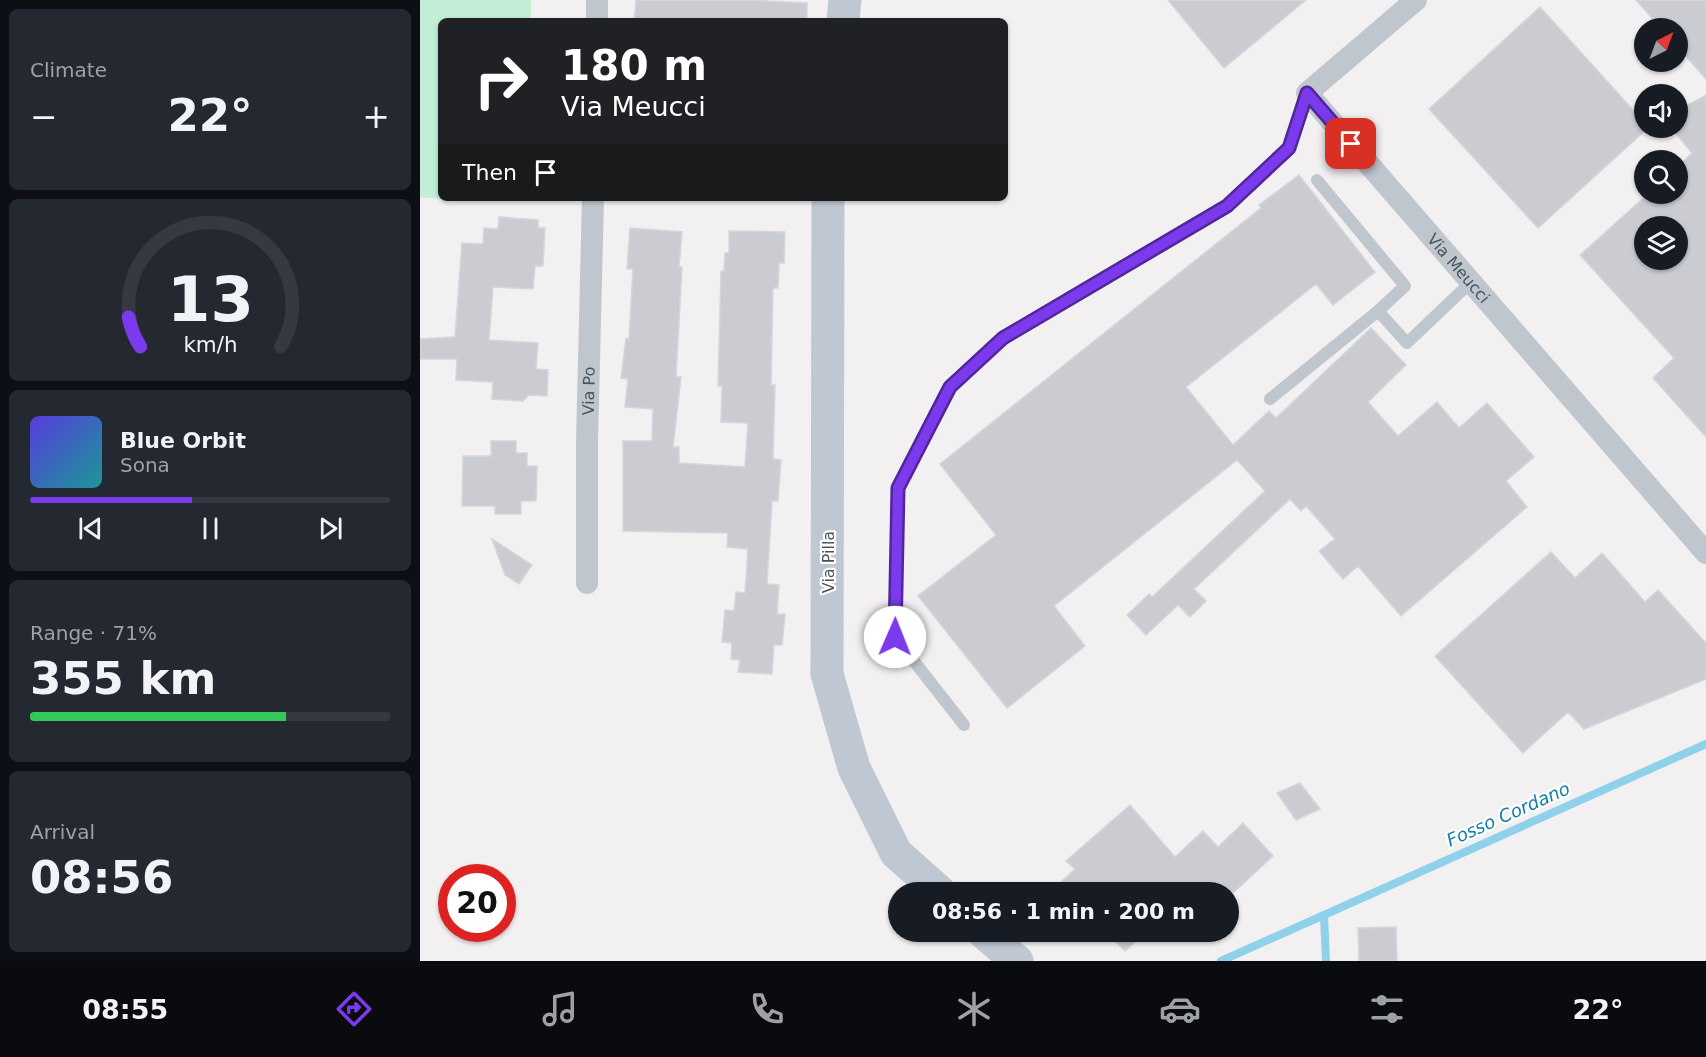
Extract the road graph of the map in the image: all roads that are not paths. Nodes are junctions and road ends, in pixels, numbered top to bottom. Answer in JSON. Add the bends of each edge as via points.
{"nodes":[{"id":1,"x":597,"y":0,"type":"edge"},
{"id":2,"x":845,"y":0,"type":"edge"},
{"id":3,"x":1416,"y":0,"type":"edge"},
{"id":4,"x":597,"y":18,"type":"edge"},
{"id":5,"x":843,"y":18,"type":"edge"},
{"id":6,"x":1307,"y":93,"type":"junction"},
{"id":7,"x":1317,"y":180,"type":"dead end"},
{"id":8,"x":593,"y":201,"type":"edge"},
{"id":9,"x":828,"y":201,"type":"edge"},
{"id":10,"x":1471,"y":282,"type":"junction"},
{"id":11,"x":1378,"y":310,"type":"junction"},
{"id":12,"x":1270,"y":399,"type":"dead end"},
{"id":13,"x":1706,"y":553,"type":"edge"},
{"id":14,"x":587,"y":583,"type":"dead end"},
{"id":15,"x":964,"y":724,"type":"dead end"},
{"id":16,"x":928,"y":882,"type":"edge"},
{"id":17,"x":995,"y":942,"type":"edge"},
{"id":18,"x":1017,"y":961,"type":"edge"}],
"edges":[{"from":1,"to":4,"type":"street"},
{"from":2,"to":5,"type":"main road"},
{"from":3,"to":6,"type":"street"},
{"from":6,"to":10,"type":"street","name":"Via Meucci"},
{"from":6,"to":15,"type":"lane","via":[[1289,148],[1227,206],[1003,338],[950,387],[898,488],[895,637]]},
{"from":7,"to":11,"type":"lane","via":[[1405,286]]},
{"from":8,"to":14,"type":"street","name":"Via Po"},
{"from":9,"to":16,"type":"main road","name":"Via Pilla","via":[[827,674],[854,768],[896,854]]},
{"from":10,"to":11,"type":"lane","via":[[1407,343]]},
{"from":10,"to":13,"type":"street","name":"Via Meucci"},
{"from":11,"to":12,"type":"lane"},
{"from":17,"to":18,"type":"main road"}]}
